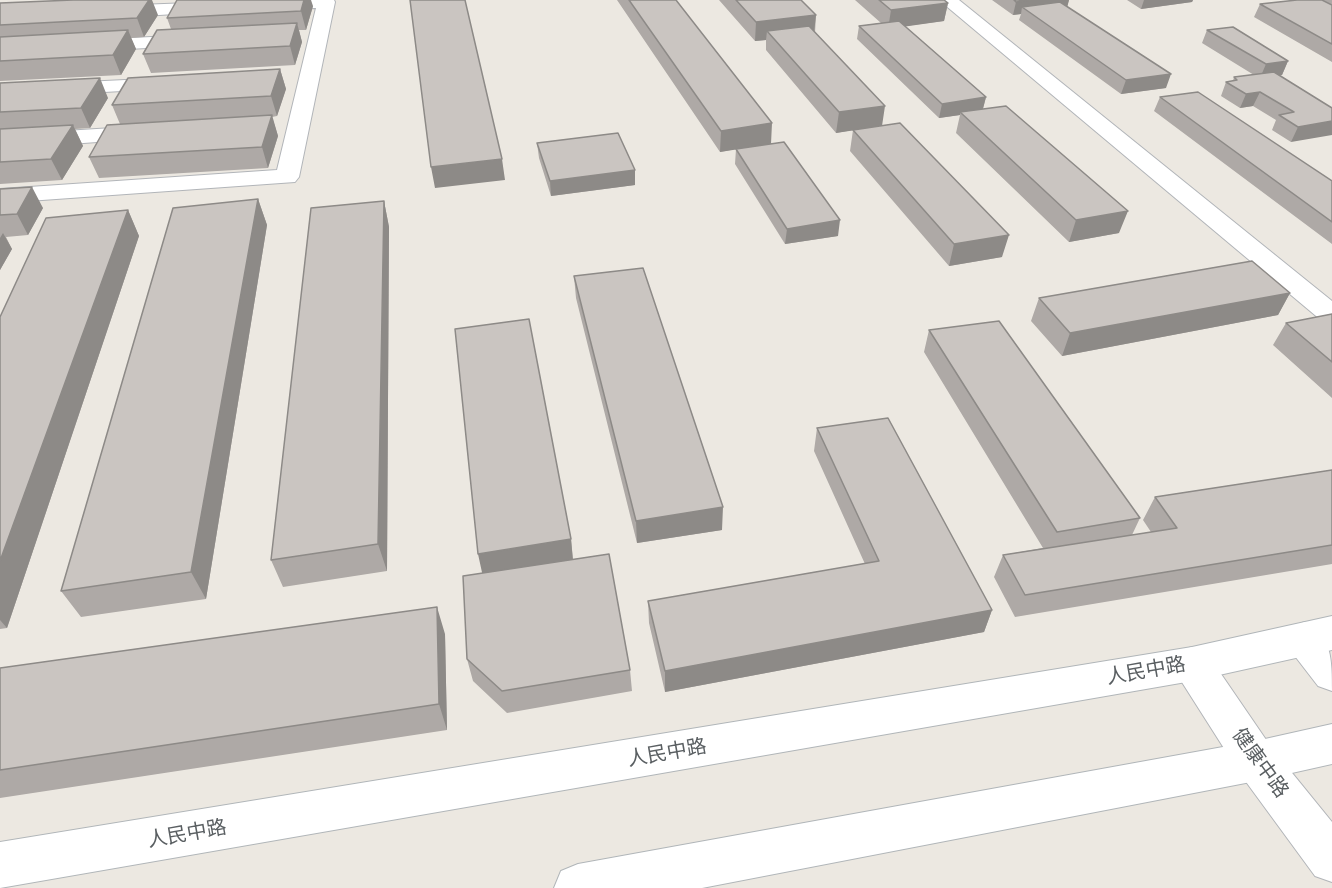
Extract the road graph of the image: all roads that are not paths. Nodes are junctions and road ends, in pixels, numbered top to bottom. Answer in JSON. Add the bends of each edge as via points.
{"nodes":[{"id":1,"x":948,"y":0,"type":"edge"},
{"id":2,"x":93,"y":13,"type":"edge"},
{"id":3,"x":319,"y":35,"type":"junction"},
{"id":4,"x":296,"y":36,"type":"edge"},
{"id":5,"x":213,"y":40,"type":"edge"},
{"id":6,"x":0,"y":50,"type":"edge"},
{"id":7,"x":309,"y":76,"type":"junction"},
{"id":8,"x":286,"y":77,"type":"edge"},
{"id":9,"x":190,"y":82,"type":"edge"},
{"id":10,"x":0,"y":92,"type":"edge"},
{"id":11,"x":299,"y":123,"type":"junction"},
{"id":12,"x":275,"y":125,"type":"dead end"},
{"id":13,"x":168,"y":131,"type":"edge"},
{"id":14,"x":0,"y":142,"type":"edge"},
{"id":15,"x":0,"y":196,"type":"edge"},
{"id":16,"x":1332,"y":315,"type":"edge"},
{"id":17,"x":1318,"y":636,"type":"edge"},
{"id":18,"x":1192,"y":664,"type":"junction"},
{"id":19,"x":1332,"y":673,"type":"edge"},
{"id":20,"x":1332,"y":744,"type":"edge"},
{"id":21,"x":1256,"y":761,"type":"junction"},
{"id":22,"x":1332,"y":859,"type":"edge"},
{"id":23,"x":0,"y":866,"type":"edge"},
{"id":24,"x":578,"y":888,"type":"edge"}],
"edges":[{"from":1,"to":16,"type":"street"},
{"from":2,"to":3,"type":"street","via":[[327,2]]},
{"from":3,"to":4,"type":"street"},
{"from":3,"to":7,"type":"street"},
{"from":5,"to":6,"type":"street"},
{"from":7,"to":8,"type":"street"},
{"from":7,"to":11,"type":"street"},
{"from":9,"to":10,"type":"street"},
{"from":11,"to":12,"type":"street"},
{"from":11,"to":15,"type":"street","via":[[287,177]]},
{"from":13,"to":14,"type":"street"},
{"from":17,"to":18,"type":"street","name":"人民中路"},
{"from":17,"to":19,"type":"street"},
{"from":18,"to":21,"type":"street","name":"健康中路"},
{"from":18,"to":23,"type":"street","name":"人民中路"},
{"from":20,"to":21,"type":"street"},
{"from":21,"to":22,"type":"street","name":"健康中路"},
{"from":21,"to":24,"type":"street"}]}
